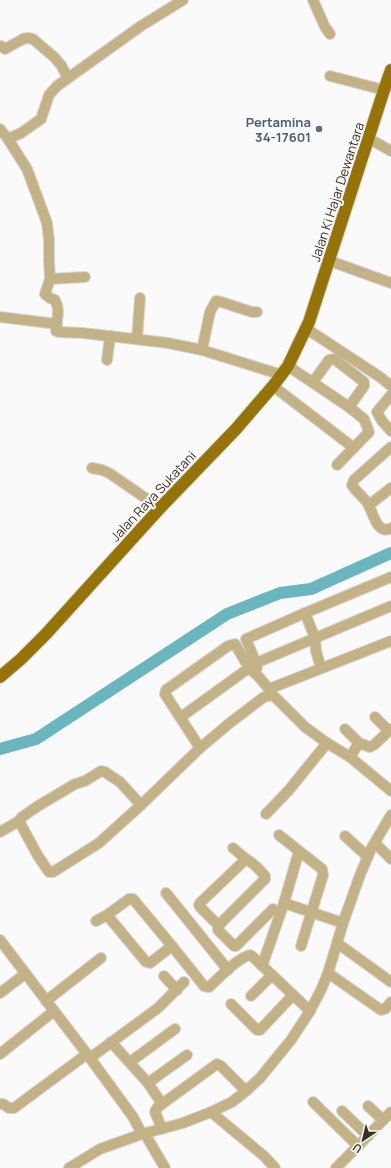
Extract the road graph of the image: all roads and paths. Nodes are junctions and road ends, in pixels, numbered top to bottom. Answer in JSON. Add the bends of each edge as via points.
{"nodes":[{"id":1,"x":183,"y":0,"type":"edge"},
{"id":2,"x":313,"y":0,"type":"edge"},
{"id":3,"x":330,"y":34,"type":"dead end"},
{"id":4,"x":0,"y":46,"type":"edge"},
{"id":5,"x":391,"y":70,"type":"edge"},
{"id":6,"x":330,"y":76,"type":"dead end"},
{"id":7,"x":68,"y":78,"type":"junction"},
{"id":8,"x":384,"y":90,"type":"junction"},
{"id":9,"x":0,"y":129,"type":"edge"},
{"id":10,"x":368,"y":138,"type":"junction"},
{"id":11,"x":8,"y":139,"type":"junction"},
{"id":12,"x":391,"y":152,"type":"edge"},
{"id":13,"x":330,"y":261,"type":"junction"},
{"id":14,"x":85,"y":278,"type":"dead end"},
{"id":15,"x":50,"y":279,"type":"junction"},
{"id":16,"x":391,"y":283,"type":"edge"},
{"id":17,"x":140,"y":298,"type":"dead end"},
{"id":18,"x":257,"y":312,"type":"dead end"},
{"id":19,"x":0,"y":317,"type":"edge"},
{"id":20,"x":56,"y":324,"type":"junction"},
{"id":21,"x":308,"y":326,"type":"junction"},
{"id":22,"x":110,"y":336,"type":"junction"},
{"id":23,"x":137,"y":339,"type":"junction"},
{"id":24,"x":202,"y":350,"type":"junction"},
{"id":25,"x":107,"y":360,"type":"dead end"},
{"id":26,"x":285,"y":370,"type":"junction"},
{"id":27,"x":313,"y":382,"type":"junction"},
{"id":28,"x":273,"y":386,"type":"junction"},
{"id":29,"x":391,"y":386,"type":"edge"},
{"id":30,"x":391,"y":395,"type":"edge"},
{"id":31,"x":349,"y":407,"type":"junction"},
{"id":32,"x":391,"y":431,"type":"edge"},
{"id":33,"x":391,"y":447,"type":"edge"},
{"id":34,"x":354,"y":448,"type":"junction"},
{"id":35,"x":337,"y":465,"type":"dead end"},
{"id":36,"x":92,"y":468,"type":"dead end"},
{"id":37,"x":391,"y":488,"type":"edge"},
{"id":38,"x":368,"y":505,"type":"junction"},
{"id":39,"x":160,"y":508,"type":"junction"},
{"id":40,"x":391,"y":528,"type":"edge"},
{"id":41,"x":391,"y":577,"type":"edge"},
{"id":42,"x":391,"y":606,"type":"edge"},
{"id":43,"x":305,"y":612,"type":"junction"},
{"id":44,"x":315,"y":638,"type":"junction"},
{"id":45,"x":246,"y":639,"type":"junction"},
{"id":46,"x":390,"y":643,"type":"edge"},
{"id":47,"x":235,"y":644,"type":"junction"},
{"id":48,"x":252,"y":666,"type":"junction"},
{"id":49,"x":321,"y":668,"type":"junction"},
{"id":50,"x":0,"y":677,"type":"edge"},
{"id":51,"x":270,"y":692,"type":"junction"},
{"id":52,"x":181,"y":716,"type":"junction"},
{"id":53,"x":375,"y":716,"type":"dead end"},
{"id":54,"x":344,"y":729,"type":"dead end"},
{"id":55,"x":390,"y":730,"type":"edge"},
{"id":56,"x":327,"y":743,"type":"junction"},
{"id":57,"x":359,"y":743,"type":"junction"},
{"id":58,"x":200,"y":748,"type":"junction"},
{"id":59,"x":350,"y":757,"type":"junction"},
{"id":60,"x":391,"y":792,"type":"edge"},
{"id":61,"x":141,"y":806,"type":"junction"},
{"id":62,"x":266,"y":814,"type":"dead end"},
{"id":63,"x":391,"y":815,"type":"edge"},
{"id":64,"x":19,"y":822,"type":"junction"},
{"id":65,"x":0,"y":832,"type":"edge"},
{"id":66,"x":279,"y":835,"type":"dead end"},
{"id":67,"x":344,"y":836,"type":"dead end"},
{"id":68,"x":375,"y":842,"type":"junction"},
{"id":69,"x":233,"y":848,"type":"dead end"},
{"id":70,"x":299,"y":851,"type":"junction"},
{"id":71,"x":368,"y":857,"type":"junction"},
{"id":72,"x":391,"y":859,"type":"edge"},
{"id":73,"x":246,"y":860,"type":"junction"},
{"id":74,"x":166,"y":893,"type":"dead end"},
{"id":75,"x":284,"y":903,"type":"junction"},
{"id":76,"x":274,"y":909,"type":"dead end"},
{"id":77,"x":311,"y":912,"type":"junction"},
{"id":78,"x":107,"y":915,"type":"junction"},
{"id":79,"x":96,"y":921,"type":"dead end"},
{"id":80,"x":343,"y":923,"type":"junction"},
{"id":81,"x":219,"y":926,"type":"junction"},
{"id":82,"x":0,"y":940,"type":"edge"},
{"id":83,"x":337,"y":943,"type":"junction"},
{"id":84,"x":238,"y":944,"type":"junction"},
{"id":85,"x":172,"y":946,"type":"junction"},
{"id":86,"x":301,"y":946,"type":"dead end"},
{"id":87,"x":248,"y":955,"type":"junction"},
{"id":88,"x":101,"y":958,"type":"dead end"},
{"id":89,"x":262,"y":966,"type":"junction"},
{"id":90,"x":228,"y":970,"type":"junction"},
{"id":91,"x":328,"y":973,"type":"junction"},
{"id":92,"x":25,"y":974,"type":"junction"},
{"id":93,"x":272,"y":975,"type":"junction"},
{"id":94,"x":164,"y":976,"type":"dead end"},
{"id":95,"x":184,"y":982,"type":"dead end"},
{"id":96,"x":391,"y":982,"type":"edge"},
{"id":97,"x":177,"y":990,"type":"junction"},
{"id":98,"x":0,"y":993,"type":"edge"},
{"id":99,"x":293,"y":995,"type":"junction"},
{"id":100,"x":251,"y":996,"type":"dead end"},
{"id":101,"x":46,"y":1001,"type":"junction"},
{"id":102,"x":391,"y":1002,"type":"edge"},
{"id":103,"x":231,"y":1004,"type":"dead end"},
{"id":104,"x":54,"y":1011,"type":"junction"},
{"id":105,"x":310,"y":1011,"type":"junction"},
{"id":106,"x":175,"y":1029,"type":"dead end"},
{"id":107,"x":112,"y":1042,"type":"junction"},
{"id":108,"x":0,"y":1054,"type":"edge"},
{"id":109,"x":187,"y":1055,"type":"dead end"},
{"id":110,"x":88,"y":1056,"type":"junction"},
{"id":111,"x":130,"y":1062,"type":"junction"},
{"id":112,"x":148,"y":1083,"type":"junction"},
{"id":113,"x":246,"y":1091,"type":"junction"},
{"id":114,"x":313,"y":1102,"type":"dead end"},
{"id":115,"x":0,"y":1104,"type":"edge"},
{"id":116,"x":162,"y":1104,"type":"junction"},
{"id":117,"x":368,"y":1106,"type":"dead end"},
{"id":118,"x":342,"y":1111,"type":"dead end"},
{"id":119,"x":211,"y":1112,"type":"junction"},
{"id":120,"x":391,"y":1112,"type":"edge"},
{"id":121,"x":383,"y":1120,"type":"junction"},
{"id":122,"x":162,"y":1129,"type":"junction"},
{"id":123,"x":144,"y":1134,"type":"junction"},
{"id":124,"x":368,"y":1136,"type":"junction"},
{"id":125,"x":358,"y":1146,"type":"junction"},
{"id":126,"x":69,"y":1168,"type":"edge"},
{"id":127,"x":165,"y":1168,"type":"edge"},
{"id":128,"x":275,"y":1168,"type":"edge"},
{"id":129,"x":336,"y":1168,"type":"edge"}],
"edges":[{"from":1,"to":7,"type":"street","via":[[141,26]]},
{"from":2,"to":3,"type":"street"},
{"from":4,"to":7,"type":"street","via":[[5,50],[23,39],[33,39],[54,57]]},
{"from":5,"to":8,"type":"main road","name":"Jalan Ki Hajar Dewantara"},
{"from":6,"to":8,"type":"street"},
{"from":7,"to":11,"type":"street","via":[[49,95],[41,119]]},
{"from":8,"to":10,"type":"main road","name":"Jalan Ki Hajar Dewantara"},
{"from":9,"to":11,"type":"street"},
{"from":10,"to":12,"type":"street"},
{"from":10,"to":13,"type":"main road","name":"Jalan Ki Hajar Dewantara"},
{"from":11,"to":15,"type":"street","via":[[26,169],[47,223]]},
{"from":13,"to":16,"type":"street"},
{"from":13,"to":21,"type":"main road","name":"Jalan Ki Hajar Dewantara"},
{"from":14,"to":15,"type":"street"},
{"from":15,"to":20,"type":"street","via":[[45,294],[58,305]]},
{"from":17,"to":23,"type":"street"},
{"from":18,"to":24,"type":"street","via":[[216,301],[210,312]]},
{"from":19,"to":20,"type":"street"},
{"from":20,"to":22,"type":"street","via":[[55,329],[58,332]]},
{"from":21,"to":26,"type":"main road","name":"Jalan Raya Sukatani"},
{"from":21,"to":29,"type":"street"},
{"from":22,"to":23,"type":"street"},
{"from":22,"to":25,"type":"street"},
{"from":23,"to":24,"type":"street","via":[[168,342]]},
{"from":24,"to":26,"type":"street"},
{"from":26,"to":27,"type":"street"},
{"from":26,"to":28,"type":"main road","name":"Jalan Raya Sukatani"},
{"from":27,"to":31,"type":"street"},
{"from":27,"to":31,"type":"street","via":[[329,360],[337,361],[364,382],[364,386]]},
{"from":28,"to":34,"type":"street"},
{"from":28,"to":39,"type":"main road","name":"Jalan Raya Sukatani","via":[[236,430]]},
{"from":30,"to":32,"type":"street","via":[[377,412]]},
{"from":31,"to":34,"type":"street","via":[[364,419],[369,432]]},
{"from":33,"to":38,"type":"street","via":[[353,482],[353,487]]},
{"from":34,"to":35,"type":"street"},
{"from":36,"to":39,"type":"street","via":[[109,473]]},
{"from":37,"to":38,"type":"street"},
{"from":38,"to":40,"type":"street","via":[[376,522],[383,529]]},
{"from":39,"to":50,"type":"main road","name":"Jalan Raya Sukatani","via":[[46,634]]},
{"from":41,"to":43,"type":"street"},
{"from":42,"to":44,"type":"street"},
{"from":43,"to":44,"type":"street"},
{"from":43,"to":45,"type":"street"},
{"from":44,"to":48,"type":"street"},
{"from":44,"to":49,"type":"street"},
{"from":45,"to":47,"type":"street"},
{"from":45,"to":48,"type":"street"},
{"from":46,"to":49,"type":"street"},
{"from":47,"to":48,"type":"street"},
{"from":47,"to":52,"type":"street","via":[[228,646],[166,690],[165,694]]},
{"from":48,"to":51,"type":"street"},
{"from":48,"to":52,"type":"street"},
{"from":49,"to":51,"type":"street"},
{"from":51,"to":56,"type":"street","via":[[305,727]]},
{"from":51,"to":58,"type":"street"},
{"from":52,"to":58,"type":"street"},
{"from":53,"to":55,"type":"street"},
{"from":54,"to":57,"type":"street"},
{"from":55,"to":57,"type":"street","via":[[370,747]]},
{"from":56,"to":59,"type":"street"},
{"from":56,"to":62,"type":"street"},
{"from":57,"to":59,"type":"street"},
{"from":58,"to":61,"type":"street"},
{"from":59,"to":60,"type":"street"},
{"from":61,"to":64,"type":"street","via":[[120,782],[101,771],[38,806]]},
{"from":61,"to":64,"type":"street","via":[[99,843],[51,873]]},
{"from":63,"to":68,"type":"street"},
{"from":64,"to":65,"type":"street"},
{"from":66,"to":70,"type":"street"},
{"from":67,"to":71,"type":"street"},
{"from":68,"to":71,"type":"street"},
{"from":68,"to":72,"type":"street"},
{"from":69,"to":73,"type":"street"},
{"from":70,"to":75,"type":"street"},
{"from":70,"to":77,"type":"street","via":[[322,868],[323,872]]},
{"from":71,"to":80,"type":"street"},
{"from":73,"to":81,"type":"street","via":[[263,873],[265,879]]},
{"from":73,"to":81,"type":"street","via":[[199,905]]},
{"from":74,"to":90,"type":"street"},
{"from":75,"to":77,"type":"street"},
{"from":75,"to":89,"type":"street"},
{"from":76,"to":84,"type":"street"},
{"from":77,"to":80,"type":"street"},
{"from":77,"to":86,"type":"street"},
{"from":78,"to":79,"type":"street"},
{"from":78,"to":85,"type":"street","via":[[129,899],[133,899]]},
{"from":78,"to":85,"type":"street","via":[[146,962],[150,963]]},
{"from":80,"to":83,"type":"street"},
{"from":81,"to":84,"type":"street","via":[[218,930],[234,946]]},
{"from":82,"to":92,"type":"street"},
{"from":83,"to":91,"type":"street"},
{"from":83,"to":96,"type":"street"},
{"from":84,"to":87,"type":"street"},
{"from":85,"to":90,"type":"street","via":[[207,988]]},
{"from":87,"to":89,"type":"street"},
{"from":87,"to":90,"type":"street"},
{"from":88,"to":101,"type":"street"},
{"from":89,"to":93,"type":"street"},
{"from":91,"to":102,"type":"street","via":[[381,1010]]},
{"from":91,"to":105,"type":"street"},
{"from":92,"to":98,"type":"street"},
{"from":92,"to":101,"type":"street"},
{"from":93,"to":99,"type":"street"},
{"from":93,"to":100,"type":"street"},
{"from":94,"to":97,"type":"street"},
{"from":95,"to":97,"type":"street"},
{"from":97,"to":107,"type":"street","via":[[158,1008]]},
{"from":99,"to":103,"type":"street","via":[[260,1030],[257,1030]]},
{"from":99,"to":105,"type":"street"},
{"from":101,"to":104,"type":"street"},
{"from":104,"to":108,"type":"street"},
{"from":104,"to":110,"type":"street"},
{"from":105,"to":113,"type":"street","via":[[291,1040]]},
{"from":106,"to":111,"type":"street"},
{"from":107,"to":110,"type":"street"},
{"from":107,"to":111,"type":"street"},
{"from":109,"to":112,"type":"street"},
{"from":110,"to":115,"type":"street","via":[[14,1108]]},
{"from":110,"to":123,"type":"street"},
{"from":111,"to":112,"type":"street"},
{"from":112,"to":116,"type":"street"},
{"from":113,"to":116,"type":"street","via":[[217,1064]]},
{"from":113,"to":119,"type":"street","via":[[232,1102]]},
{"from":114,"to":125,"type":"street"},
{"from":116,"to":122,"type":"street","via":[[155,1112]]},
{"from":117,"to":121,"type":"street"},
{"from":118,"to":124,"type":"street"},
{"from":119,"to":122,"type":"street"},
{"from":119,"to":128,"type":"street"},
{"from":120,"to":121,"type":"street"},
{"from":121,"to":124,"type":"street"},
{"from":122,"to":123,"type":"street"},
{"from":123,"to":126,"type":"street","via":[[100,1149]]},
{"from":123,"to":127,"type":"street"},
{"from":124,"to":125,"type":"street"},
{"from":125,"to":129,"type":"street"}]}
